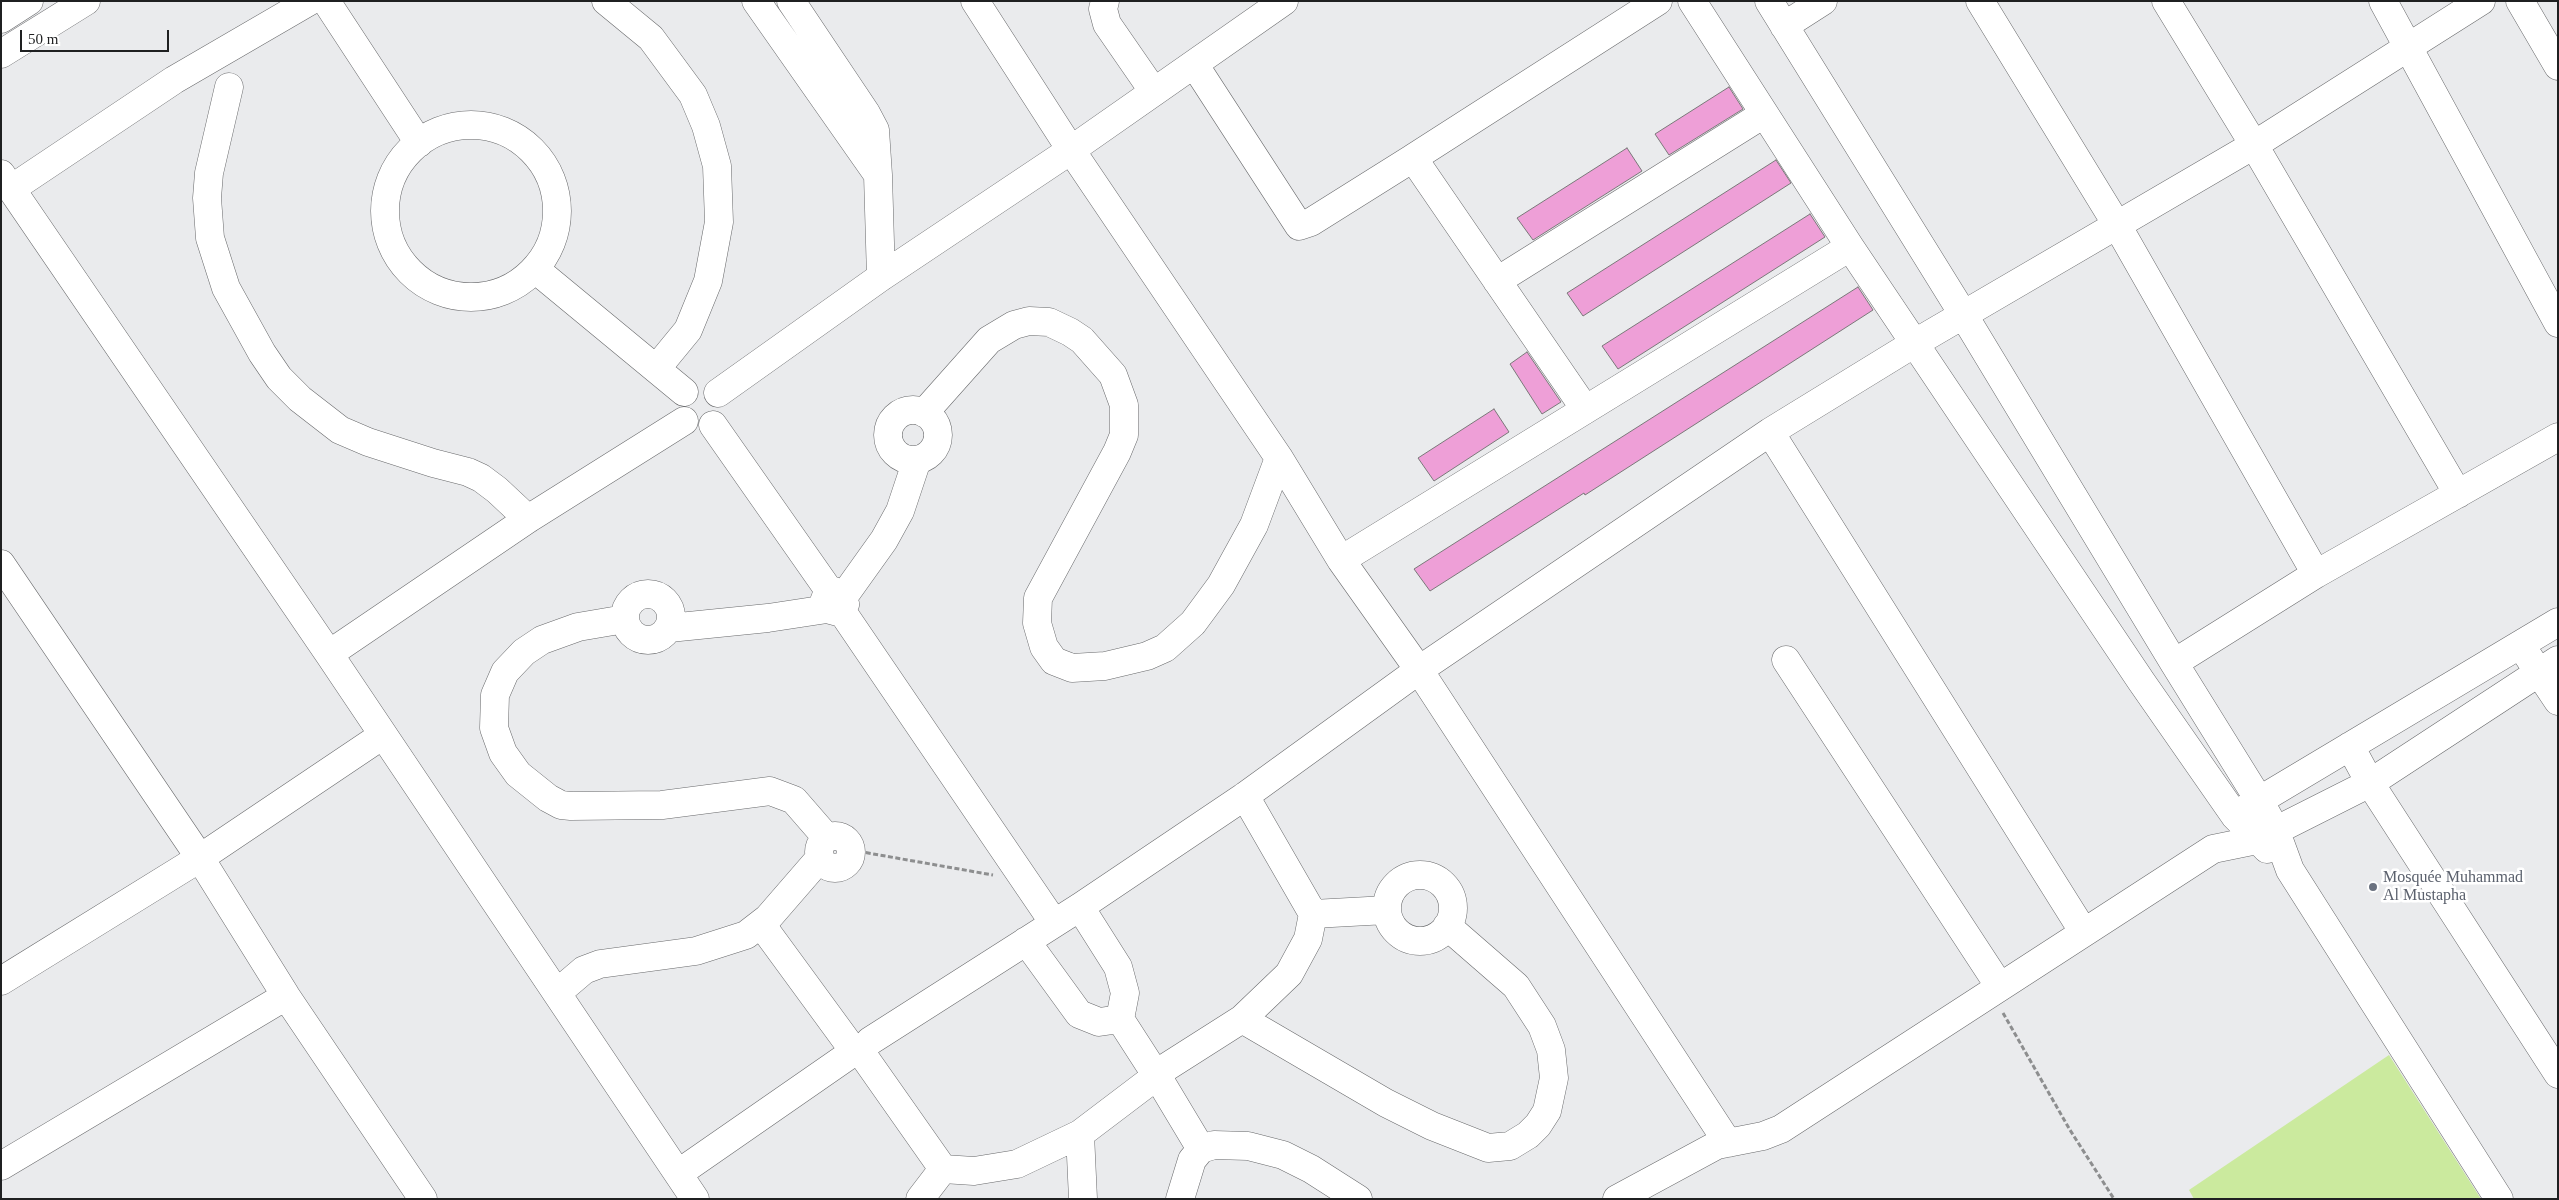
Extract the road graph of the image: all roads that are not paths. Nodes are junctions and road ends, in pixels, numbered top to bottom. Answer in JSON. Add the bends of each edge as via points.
{"nodes":[{"id":1,"x":29,"y":1,"type":"edge"},
{"id":2,"x":86,"y":1,"type":"edge"},
{"id":3,"x":310,"y":1,"type":"edge"},
{"id":4,"x":326,"y":1,"type":"edge"},
{"id":5,"x":606,"y":1,"type":"edge"},
{"id":6,"x":791,"y":1,"type":"edge"},
{"id":7,"x":974,"y":1,"type":"edge"},
{"id":8,"x":1105,"y":1,"type":"edge"},
{"id":9,"x":1284,"y":1,"type":"edge"},
{"id":10,"x":1658,"y":1,"type":"edge"},
{"id":11,"x":1692,"y":1,"type":"edge"},
{"id":12,"x":1769,"y":1,"type":"edge"},
{"id":13,"x":1823,"y":1,"type":"edge"},
{"id":14,"x":1980,"y":1,"type":"edge"},
{"id":15,"x":2166,"y":1,"type":"edge"},
{"id":16,"x":2383,"y":1,"type":"edge"},
{"id":17,"x":2481,"y":1,"type":"edge"},
{"id":18,"x":2520,"y":1,"type":"edge"},
{"id":19,"x":760,"y":3,"type":"edge"},
{"id":20,"x":1,"y":19,"type":"edge"},
{"id":21,"x":1784,"y":26,"type":"junction"},
{"id":22,"x":2409,"y":48,"type":"junction"},
{"id":23,"x":1,"y":54,"type":"edge"},
{"id":24,"x":1194,"y":64,"type":"junction"},
{"id":25,"x":2558,"y":66,"type":"edge"},
{"id":26,"x":229,"y":87,"type":"dead end"},
{"id":27,"x":1154,"y":92,"type":"junction"},
{"id":28,"x":1764,"y":114,"type":"junction"},
{"id":29,"x":419,"y":143,"type":"junction"},
{"id":30,"x":2254,"y":145,"type":"junction"},
{"id":31,"x":1071,"y":150,"type":"junction"},
{"id":32,"x":1413,"y":158,"type":"junction"},
{"id":33,"x":878,"y":175,"type":"junction"},
{"id":34,"x":6,"y":181,"type":"edge"},
{"id":35,"x":2117,"y":224,"type":"junction"},
{"id":36,"x":1850,"y":246,"type":"junction"},
{"id":37,"x":535,"y":268,"type":"junction"},
{"id":38,"x":881,"y":277,"type":"junction"},
{"id":39,"x":1497,"y":281,"type":"junction"},
{"id":40,"x":1963,"y":314,"type":"junction"},
{"id":41,"x":2558,"y":323,"type":"edge"},
{"id":42,"x":1915,"y":343,"type":"junction"},
{"id":43,"x":656,"y":369,"type":"junction"},
{"id":44,"x":684,"y":392,"type":"junction"},
{"id":45,"x":718,"y":393,"type":"junction"},
{"id":46,"x":1585,"y":409,"type":"junction"},
{"id":47,"x":924,"y":413,"type":"junction"},
{"id":48,"x":684,"y":421,"type":"junction"},
{"id":49,"x":712,"y":425,"type":"junction"},
{"id":50,"x":1770,"y":432,"type":"junction"},
{"id":51,"x":2558,"y":437,"type":"edge"},
{"id":52,"x":1279,"y":458,"type":"junction"},
{"id":53,"x":917,"y":460,"type":"junction"},
{"id":54,"x":2458,"y":494,"type":"junction"},
{"id":55,"x":528,"y":519,"type":"junction"},
{"id":56,"x":1341,"y":560,"type":"junction"},
{"id":57,"x":1,"y":564,"type":"edge"},
{"id":58,"x":2316,"y":574,"type":"junction"},
{"id":59,"x":836,"y":602,"type":"junction"},
{"id":60,"x":625,"y":619,"type":"junction"},
{"id":61,"x":2558,"y":622,"type":"edge"},
{"id":62,"x":669,"y":628,"type":"junction"},
{"id":63,"x":2520,"y":645,"type":"junction"},
{"id":64,"x":329,"y":654,"type":"junction"},
{"id":65,"x":1786,"y":660,"type":"dead end"},
{"id":66,"x":2174,"y":663,"type":"junction"},
{"id":67,"x":2548,"y":666,"type":"edge"},
{"id":68,"x":1419,"y":670,"type":"junction"},
{"id":69,"x":2558,"y":701,"type":"edge"},
{"id":70,"x":383,"y":735,"type":"junction"},
{"id":71,"x":2350,"y":746,"type":"junction"},
{"id":72,"x":2370,"y":783,"type":"junction"},
{"id":73,"x":1245,"y":796,"type":"junction"},
{"id":74,"x":2259,"y":800,"type":"junction"},
{"id":75,"x":2235,"y":816,"type":"junction"},
{"id":76,"x":2266,"y":834,"type":"junction"},
{"id":77,"x":823,"y":848,"type":"junction"},
{"id":78,"x":2213,"y":849,"type":"junction"},
{"id":79,"x":851,"y":850,"type":"road end"},
{"id":80,"x":200,"y":858,"type":"junction"},
{"id":81,"x":1080,"y":907,"type":"junction"},
{"id":82,"x":1387,"y":910,"type":"junction"},
{"id":83,"x":1314,"y":914,"type":"junction"},
{"id":84,"x":1054,"y":923,"type":"junction"},
{"id":85,"x":762,"y":924,"type":"junction"},
{"id":86,"x":1448,"y":926,"type":"junction"},
{"id":87,"x":2084,"y":931,"type":"junction"},
{"id":88,"x":1026,"y":941,"type":"junction"},
{"id":89,"x":1,"y":981,"type":"edge"},
{"id":90,"x":1996,"y":990,"type":"junction"},
{"id":91,"x":557,"y":993,"type":"junction"},
{"id":92,"x":286,"y":996,"type":"junction"},
{"id":93,"x":1120,"y":1018,"type":"junction"},
{"id":94,"x":1242,"y":1019,"type":"junction"},
{"id":95,"x":859,"y":1050,"type":"junction"},
{"id":96,"x":2558,"y":1074,"type":"edge"},
{"id":97,"x":1155,"y":1075,"type":"junction"},
{"id":98,"x":1080,"y":1134,"type":"junction"},
{"id":99,"x":1728,"y":1143,"type":"junction"},
{"id":100,"x":1201,"y":1149,"type":"junction"},
{"id":101,"x":1048,"y":1150,"type":"junction"},
{"id":102,"x":1,"y":1166,"type":"edge"},
{"id":103,"x":943,"y":1169,"type":"junction"},
{"id":104,"x":679,"y":1173,"type":"junction"},
{"id":105,"x":1082,"y":1195,"type":"edge"},
{"id":106,"x":423,"y":1199,"type":"edge"},
{"id":107,"x":695,"y":1199,"type":"edge"},
{"id":108,"x":920,"y":1199,"type":"edge"},
{"id":109,"x":1180,"y":1199,"type":"edge"},
{"id":110,"x":1358,"y":1199,"type":"edge"},
{"id":111,"x":1617,"y":1199,"type":"edge"},
{"id":112,"x":2498,"y":1199,"type":"edge"}],
"edges":[{"from":1,"to":20,"type":"street"},
{"from":2,"to":23,"type":"street"},
{"from":3,"to":34,"type":"street"},
{"from":4,"to":29,"type":"street"},
{"from":5,"to":43,"type":"street","via":[[651,38],[693,95],[717,166],[719,222],[708,281],[688,330]]},
{"from":6,"to":33,"type":"street","via":[[875,130]]},
{"from":7,"to":31,"type":"street"},
{"from":8,"to":27,"type":"street","via":[[1102,9],[1107,24]]},
{"from":9,"to":24,"type":"street"},
{"from":10,"to":32,"type":"street"},
{"from":11,"to":28,"type":"street"},
{"from":12,"to":21,"type":"street"},
{"from":13,"to":21,"type":"street"},
{"from":14,"to":35,"type":"street"},
{"from":15,"to":30,"type":"street"},
{"from":16,"to":22,"type":"street"},
{"from":17,"to":22,"type":"street"},
{"from":18,"to":25,"type":"street"},
{"from":19,"to":33,"type":"street"},
{"from":21,"to":40,"type":"street"},
{"from":22,"to":30,"type":"street"},
{"from":22,"to":41,"type":"street"},
{"from":24,"to":27,"type":"street"},
{"from":24,"to":32,"type":"street","via":[[1299,226],[1312,222]]},
{"from":26,"to":55,"type":"street","via":[[209,173],[208,228],[226,288],[279,378],[340,430],[390,450],[481,478]]},
{"from":27,"to":31,"type":"street"},
{"from":28,"to":36,"type":"street"},
{"from":28,"to":39,"type":"street"},
{"from":29,"to":37,"type":"street","via":[[452,127],[476,125],[511,134],[539,157],[555,189],[558,213],[549,248]]},
{"from":29,"to":37,"type":"street","via":[[396,168],[387,189],[385,206],[385,223],[392,245],[411,273],[440,292],[474,297],[508,289]]},
{"from":30,"to":35,"type":"street"},
{"from":30,"to":54,"type":"street"},
{"from":31,"to":38,"type":"street"},
{"from":31,"to":52,"type":"street"},
{"from":32,"to":39,"type":"street"},
{"from":33,"to":38,"type":"street"},
{"from":34,"to":64,"type":"street"},
{"from":35,"to":40,"type":"street"},
{"from":35,"to":58,"type":"street"},
{"from":36,"to":42,"type":"street"},
{"from":36,"to":46,"type":"street"},
{"from":37,"to":43,"type":"street"},
{"from":38,"to":45,"type":"street"},
{"from":39,"to":46,"type":"street"},
{"from":40,"to":42,"type":"street"},
{"from":40,"to":66,"type":"street"},
{"from":42,"to":50,"type":"street"},
{"from":42,"to":75,"type":"street"},
{"from":43,"to":44,"type":"street"},
{"from":44,"to":45,"type":"street","via":[[701,384],[711,386]]},
{"from":44,"to":48,"type":"street","via":[[678,401]]},
{"from":45,"to":49,"type":"street","via":[[723,410]]},
{"from":46,"to":56,"type":"street"},
{"from":47,"to":52,"type":"street","via":[[989,340],[1014,325],[1029,321],[1049,322],[1065,329],[1082,340],[1113,375],[1124,405],[1124,435],[1038,598],[1037,623],[1044,647],[1054,661],[1072,668],[1132,660],[1164,648],[1182,634],[1206,608],[1221,585],[1254,525]]},
{"from":47,"to":53,"type":"street","via":[[935,423],[938,439],[931,453]]},
{"from":47,"to":53,"type":"street","via":[[911,410],[902,413],[892,421],[888,434],[896,454]]},
{"from":48,"to":49,"type":"street","via":[[697,428]]},
{"from":48,"to":55,"type":"street"},
{"from":49,"to":59,"type":"street"},
{"from":50,"to":68,"type":"street"},
{"from":50,"to":87,"type":"street"},
{"from":51,"to":54,"type":"street"},
{"from":52,"to":56,"type":"street"},
{"from":53,"to":59,"type":"street","via":[[900,511],[884,540]]},
{"from":54,"to":58,"type":"street"},
{"from":55,"to":64,"type":"street"},
{"from":56,"to":68,"type":"street"},
{"from":57,"to":80,"type":"street"},
{"from":58,"to":66,"type":"street"},
{"from":59,"to":62,"type":"street","via":[[768,618]]},
{"from":59,"to":84,"type":"street"},
{"from":60,"to":62,"type":"street","via":[[631,633],[645,641],[661,637]]},
{"from":60,"to":62,"type":"street","via":[[632,600],[652,594],[669,605],[672,617]]},
{"from":60,"to":77,"type":"street","via":[[578,627],[542,640],[524,652],[505,672],[495,695],[494,728],[503,753],[518,774],[548,798],[571,806],[662,805],[770,791],[794,800]]},
{"from":61,"to":63,"type":"street"},
{"from":63,"to":67,"type":"street"},
{"from":63,"to":71,"type":"street"},
{"from":64,"to":70,"type":"street"},
{"from":65,"to":90,"type":"street"},
{"from":66,"to":74,"type":"street"},
{"from":67,"to":69,"type":"street"},
{"from":67,"to":72,"type":"street"},
{"from":68,"to":73,"type":"street"},
{"from":68,"to":99,"type":"street"},
{"from":70,"to":80,"type":"street"},
{"from":70,"to":91,"type":"street"},
{"from":71,"to":72,"type":"street"},
{"from":71,"to":74,"type":"street"},
{"from":72,"to":76,"type":"street"},
{"from":72,"to":96,"type":"street"},
{"from":73,"to":81,"type":"street"},
{"from":73,"to":83,"type":"street"},
{"from":74,"to":75,"type":"street"},
{"from":74,"to":76,"type":"street"},
{"from":75,"to":76,"type":"street"},
{"from":75,"to":78,"type":"street"},
{"from":76,"to":78,"type":"street"},
{"from":76,"to":112,"type":"street"},
{"from":77,"to":79,"type":"street","via":[[834,836],[842,838]]},
{"from":77,"to":85,"type":"street"},
{"from":78,"to":87,"type":"street"},
{"from":80,"to":89,"type":"street"},
{"from":80,"to":92,"type":"street"},
{"from":81,"to":84,"type":"street"},
{"from":81,"to":93,"type":"street","via":[[1123,979],[1125,993]]},
{"from":82,"to":83,"type":"street"},
{"from":82,"to":86,"type":"street","via":[[1396,930],[1411,939],[1429,940]]},
{"from":82,"to":86,"type":"street","via":[[1390,894],[1400,882],[1414,875],[1429,876],[1443,883],[1452,896],[1453,912]]},
{"from":83,"to":94,"type":"street","via":[[1308,940],[1289,974]]},
{"from":84,"to":88,"type":"street"},
{"from":85,"to":91,"type":"street","via":[[746,935],[713,947],[591,967]]},
{"from":85,"to":95,"type":"street"},
{"from":86,"to":94,"type":"street","via":[[1516,986],[1538,1018],[1551,1050],[1554,1078],[1547,1111],[1528,1135],[1510,1146],[1488,1148],[1432,1126],[1386,1103]]},
{"from":87,"to":90,"type":"street"},
{"from":88,"to":93,"type":"street","via":[[1079,1014],[1099,1022]]},
{"from":88,"to":95,"type":"street"},
{"from":90,"to":99,"type":"street","via":[[1782,1129]]},
{"from":91,"to":104,"type":"street"},
{"from":92,"to":102,"type":"street"},
{"from":92,"to":106,"type":"street"},
{"from":93,"to":97,"type":"street"},
{"from":94,"to":97,"type":"street"},
{"from":95,"to":103,"type":"street"},
{"from":95,"to":104,"type":"street"},
{"from":97,"to":98,"type":"street"},
{"from":97,"to":100,"type":"street"},
{"from":98,"to":101,"type":"street"},
{"from":98,"to":105,"type":"street"},
{"from":99,"to":111,"type":"street","via":[[1702,1152]]},
{"from":100,"to":109,"type":"street","via":[[1192,1160]]},
{"from":100,"to":110,"type":"street","via":[[1214,1145],[1248,1146],[1283,1155]]},
{"from":101,"to":103,"type":"street","via":[[1017,1164],[993,1169]]},
{"from":101,"to":105,"type":"street"},
{"from":103,"to":108,"type":"street"},
{"from":104,"to":107,"type":"street"}]}
